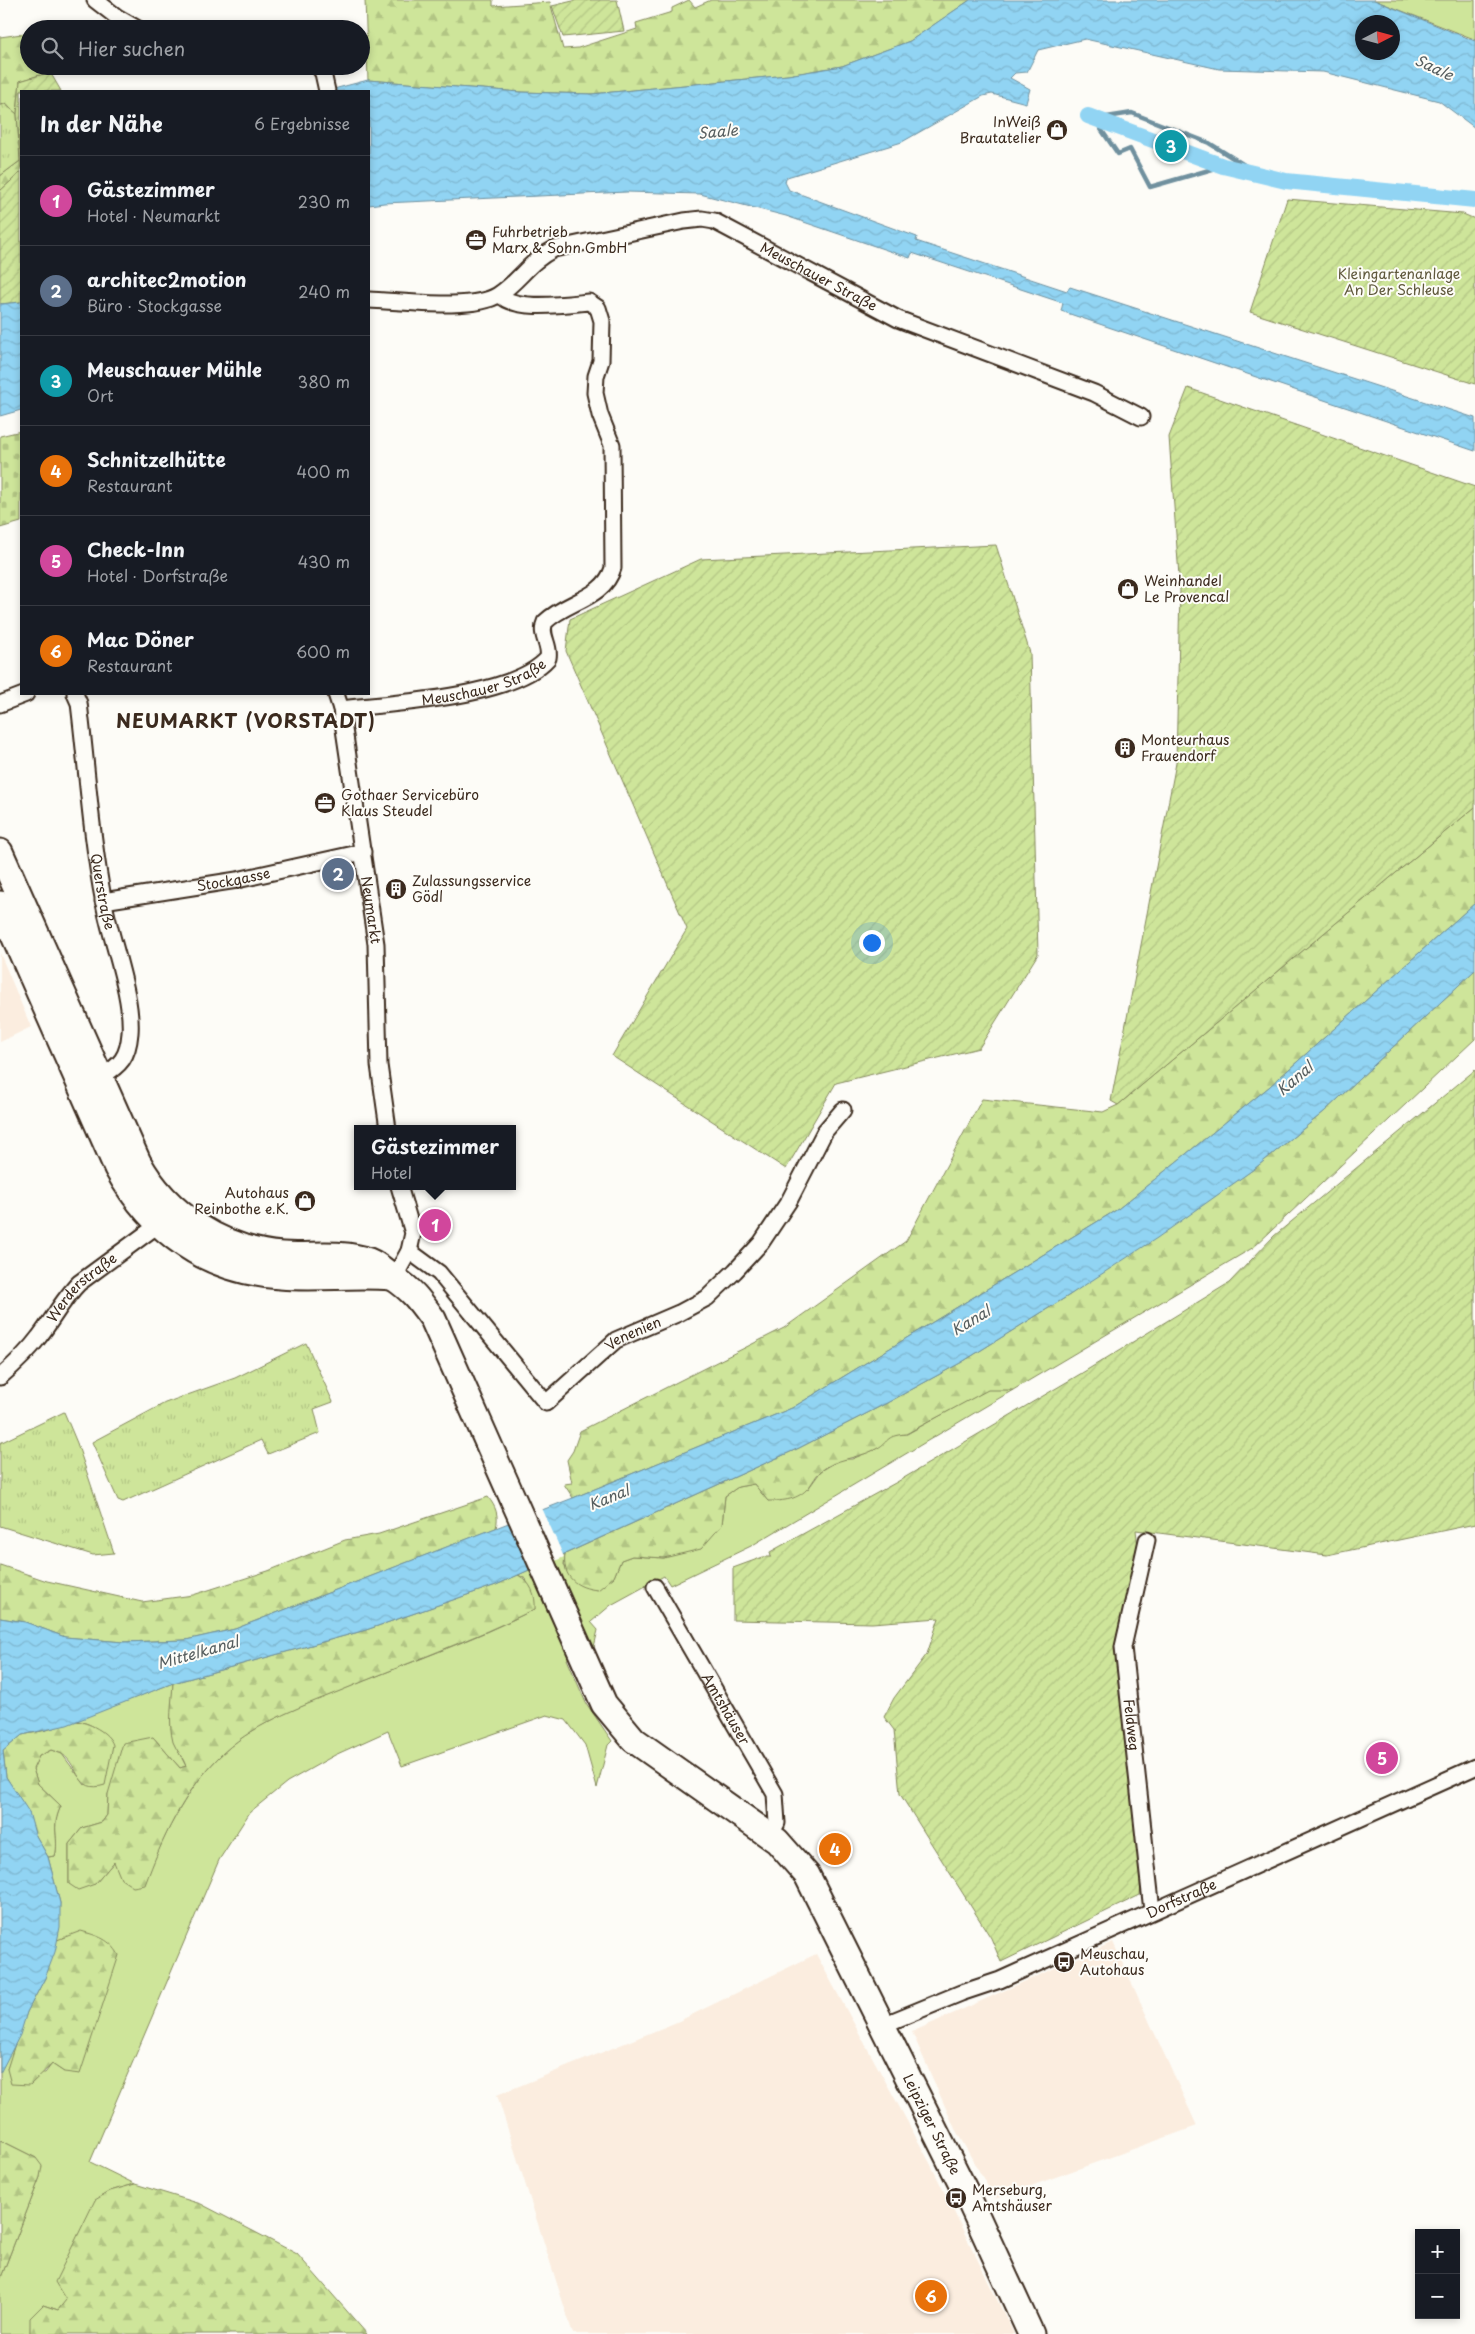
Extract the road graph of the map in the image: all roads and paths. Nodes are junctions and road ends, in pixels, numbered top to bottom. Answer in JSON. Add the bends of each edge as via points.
{"nodes":[{"id":1,"x":95,"y":0,"type":"edge"},
{"id":2,"x":122,"y":20,"type":"edge"},
{"id":3,"x":322,"y":75,"type":"edge"},
{"id":4,"x":327,"y":90,"type":"edge"},
{"id":5,"x":500,"y":294,"type":"junction"},
{"id":6,"x":370,"y":300,"type":"edge"},
{"id":7,"x":1141,"y":417,"type":"dead end"},
{"id":8,"x":23,"y":695,"type":"edge"},
{"id":9,"x":75,"y":695,"type":"edge"},
{"id":10,"x":336,"y":695,"type":"edge"},
{"id":11,"x":0,"y":704,"type":"edge"},
{"id":12,"x":341,"y":709,"type":"junction"},
{"id":13,"x":0,"y":852,"type":"edge"},
{"id":14,"x":363,"y":852,"type":"junction"},
{"id":15,"x":104,"y":901,"type":"junction"},
{"id":16,"x":0,"y":904,"type":"edge"},
{"id":17,"x":101,"y":1077,"type":"junction"},
{"id":18,"x":844,"y":1110,"type":"dead end"},
{"id":19,"x":387,"y":1125,"type":"edge"},
{"id":20,"x":400,"y":1190,"type":"edge"},
{"id":21,"x":167,"y":1217,"type":"junction"},
{"id":22,"x":409,"y":1251,"type":"junction"},
{"id":23,"x":394,"y":1278,"type":"junction"},
{"id":24,"x":0,"y":1377,"type":"edge"},
{"id":25,"x":1147,"y":1540,"type":"dead end"},
{"id":26,"x":655,"y":1587,"type":"dead end"},
{"id":27,"x":1475,"y":1766,"type":"edge"},
{"id":28,"x":770,"y":1836,"type":"junction"},
{"id":29,"x":1152,"y":1911,"type":"junction"},
{"id":30,"x":883,"y":2025,"type":"junction"},
{"id":31,"x":1031,"y":2334,"type":"edge"}],
"edges":[{"from":1,"to":2,"type":"street"},
{"from":3,"to":4,"type":"street"},
{"from":5,"to":6,"type":"street","name":"Meuschauer Straße","via":[[486,302],[466,304]]},
{"from":5,"to":7,"type":"street","name":"Meuschauer Straße","via":[[538,257],[554,249],[684,221],[714,221],[898,319],[1094,394]]},
{"from":5,"to":12,"type":"street","name":"Meuschauer Straße","via":[[509,303],[521,305],[589,302],[601,314],[601,361],[595,393],[612,445],[613,562],[610,578],[596,591],[545,622],[543,633],[549,650],[548,658],[522,677],[471,692]]},
{"from":8,"to":11,"type":"street"},
{"from":9,"to":15,"type":"street","name":"Querstraße"},
{"from":10,"to":12,"type":"street","name":"Neumarkt"},
{"from":12,"to":14,"type":"street","name":"Neumarkt"},
{"from":13,"to":17,"type":"main road"},
{"from":14,"to":15,"type":"street","name":"Stockgasse","via":[[237,880]]},
{"from":14,"to":19,"type":"street","name":"Neumarkt","via":[[378,958],[379,1065]]},
{"from":15,"to":17,"type":"street","name":"Querstraße","via":[[130,1008],[130,1033],[125,1058]]},
{"from":16,"to":21,"type":"main road","via":[[128,1187]]},
{"from":17,"to":21,"type":"main road"},
{"from":18,"to":22,"type":"street","name":"Venenien","via":[[825,1131],[784,1208],[760,1243],[735,1271],[707,1298],[616,1340],[546,1403],[439,1273]]},
{"from":20,"to":22,"type":"street","via":[[413,1233]]},
{"from":21,"to":23,"type":"main road","via":[[183,1243],[208,1258],[257,1274]]},
{"from":21,"to":24,"type":"street","name":"Werderstraße","via":[[79,1283],[39,1338]]},
{"from":22,"to":23,"type":"street"},
{"from":23,"to":28,"type":"main road","via":[[410,1288],[433,1319],[604,1704],[634,1740]]},
{"from":25,"to":29,"type":"street","name":"Feldweg","via":[[1123,1647]]},
{"from":26,"to":28,"type":"street","name":"Amtshäuser","via":[[775,1794],[777,1823]]},
{"from":27,"to":29,"type":"street","name":"Dorfstraße"},
{"from":28,"to":30,"type":"main road","via":[[793,1856],[807,1875]]},
{"from":29,"to":30,"type":"street","name":"Dorfstraße","via":[[1000,1980]]},
{"from":30,"to":31,"type":"main road","name":"Leipziger Straße"}]}
